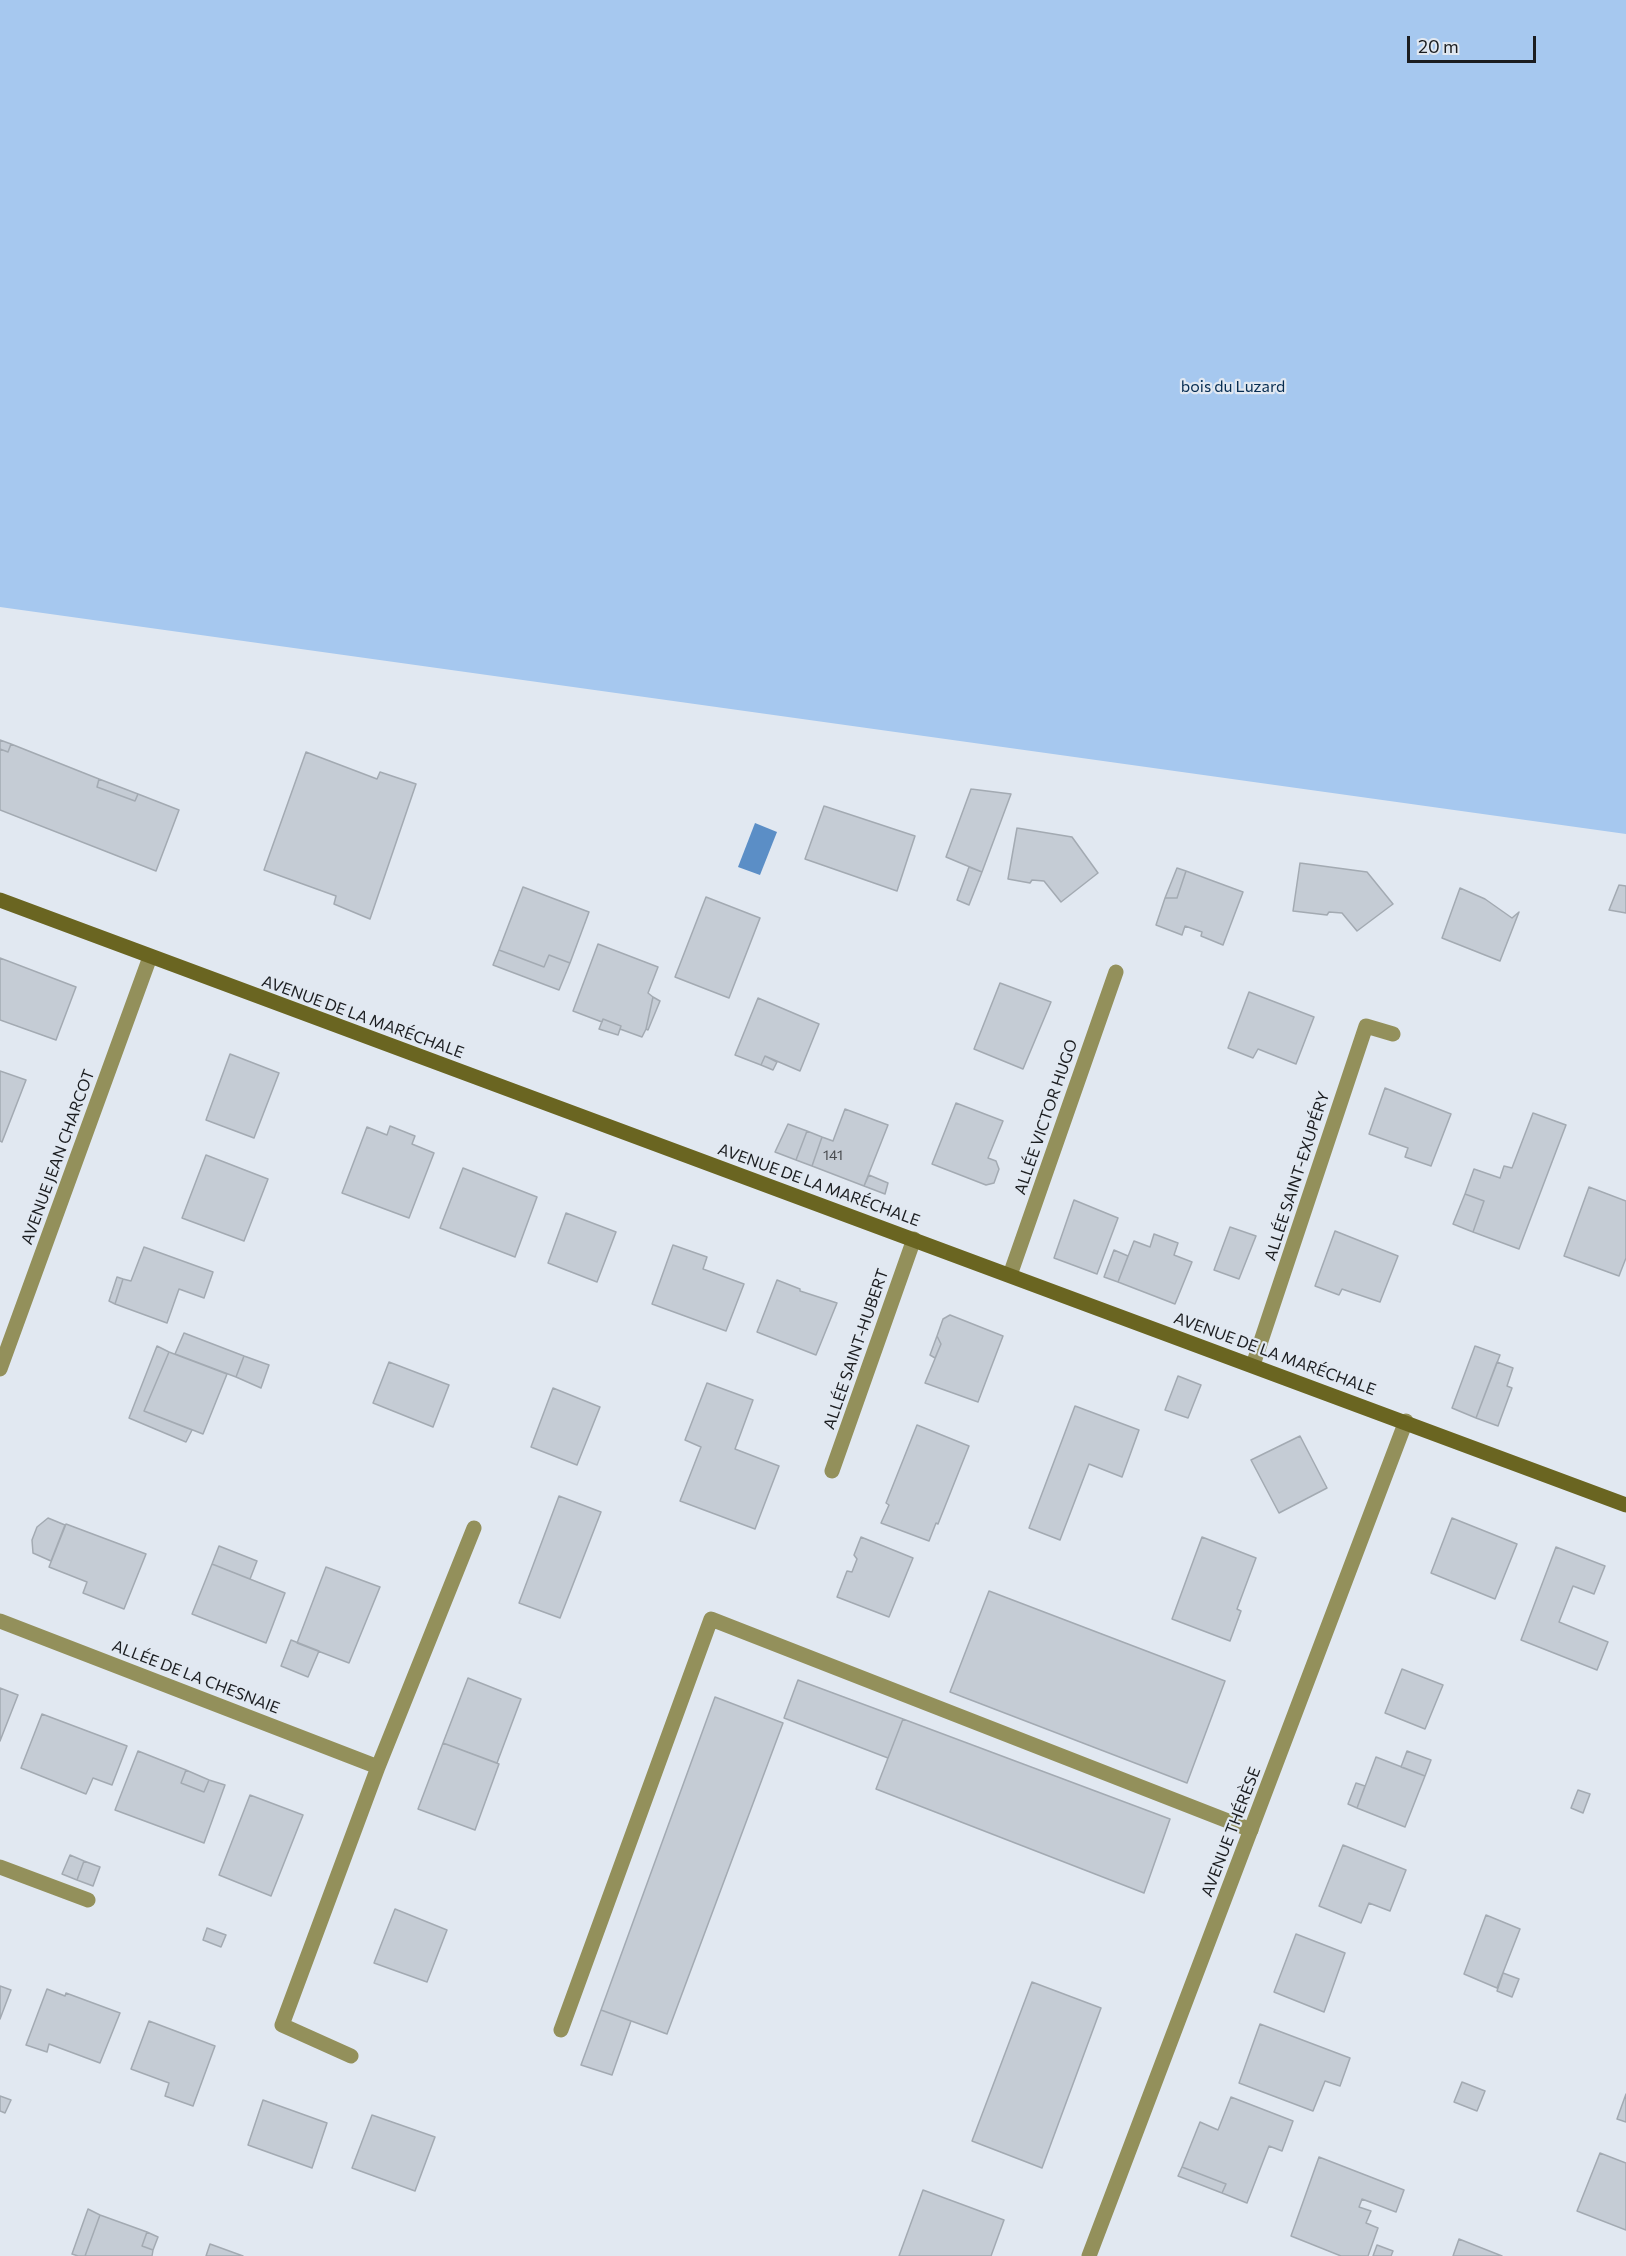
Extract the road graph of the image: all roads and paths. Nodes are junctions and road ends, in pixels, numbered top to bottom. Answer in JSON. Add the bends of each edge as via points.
{"nodes":[{"id":1,"x":0,"y":900,"type":"edge"},
{"id":2,"x":150,"y":957,"type":"junction"},
{"id":3,"x":1116,"y":972,"type":"dead end"},
{"id":4,"x":1394,"y":1034,"type":"dead end"},
{"id":5,"x":914,"y":1239,"type":"junction"},
{"id":6,"x":1010,"y":1275,"type":"junction"},
{"id":7,"x":1253,"y":1365,"type":"junction"},
{"id":8,"x":0,"y":1369,"type":"edge"},
{"id":9,"x":1406,"y":1421,"type":"junction"},
{"id":10,"x":832,"y":1472,"type":"dead end"},
{"id":11,"x":1626,"y":1504,"type":"edge"},
{"id":12,"x":474,"y":1528,"type":"dead end"},
{"id":13,"x":0,"y":1621,"type":"edge"},
{"id":14,"x":378,"y":1767,"type":"junction"},
{"id":15,"x":1251,"y":1830,"type":"junction"},
{"id":16,"x":0,"y":1867,"type":"edge"},
{"id":17,"x":88,"y":1900,"type":"dead end"},
{"id":18,"x":561,"y":2030,"type":"dead end"},
{"id":19,"x":351,"y":2056,"type":"dead end"},
{"id":20,"x":1089,"y":2256,"type":"edge"}],
"edges":[{"from":1,"to":2,"type":"street","name":"AVENUE DE LA MARÉCHALE"},
{"from":2,"to":5,"type":"street","name":"AVENUE DE LA MARÉCHALE"},
{"from":2,"to":8,"type":"street","name":"AVENUE JEAN CHARCOT"},
{"from":3,"to":6,"type":"street","name":"ALLÉE VICTOR HUGO"},
{"from":4,"to":7,"type":"street","name":"ALLÉE SAINT-EXUPÉRY","via":[[1366,1026]]},
{"from":5,"to":6,"type":"street","name":"AVENUE DE LA MARÉCHALE"},
{"from":5,"to":10,"type":"street","name":"ALLÉE SAINT-HUBERT"},
{"from":6,"to":7,"type":"street","name":"AVENUE DE LA MARÉCHALE"},
{"from":7,"to":9,"type":"street","name":"AVENUE DE LA MARÉCHALE"},
{"from":9,"to":11,"type":"street","name":"AVENUE DE LA MARÉCHALE"},
{"from":9,"to":15,"type":"street","name":"AVENUE THÉRÈSE"},
{"from":12,"to":14,"type":"street"},
{"from":13,"to":14,"type":"street","name":"ALLÉE DE LA CHESNAIE"},
{"from":14,"to":19,"type":"street","via":[[282,2025]]},
{"from":15,"to":18,"type":"street","via":[[711,1619]]},
{"from":15,"to":20,"type":"street","name":"AVENUE THÉRÈSE"},
{"from":16,"to":17,"type":"street"}]}
